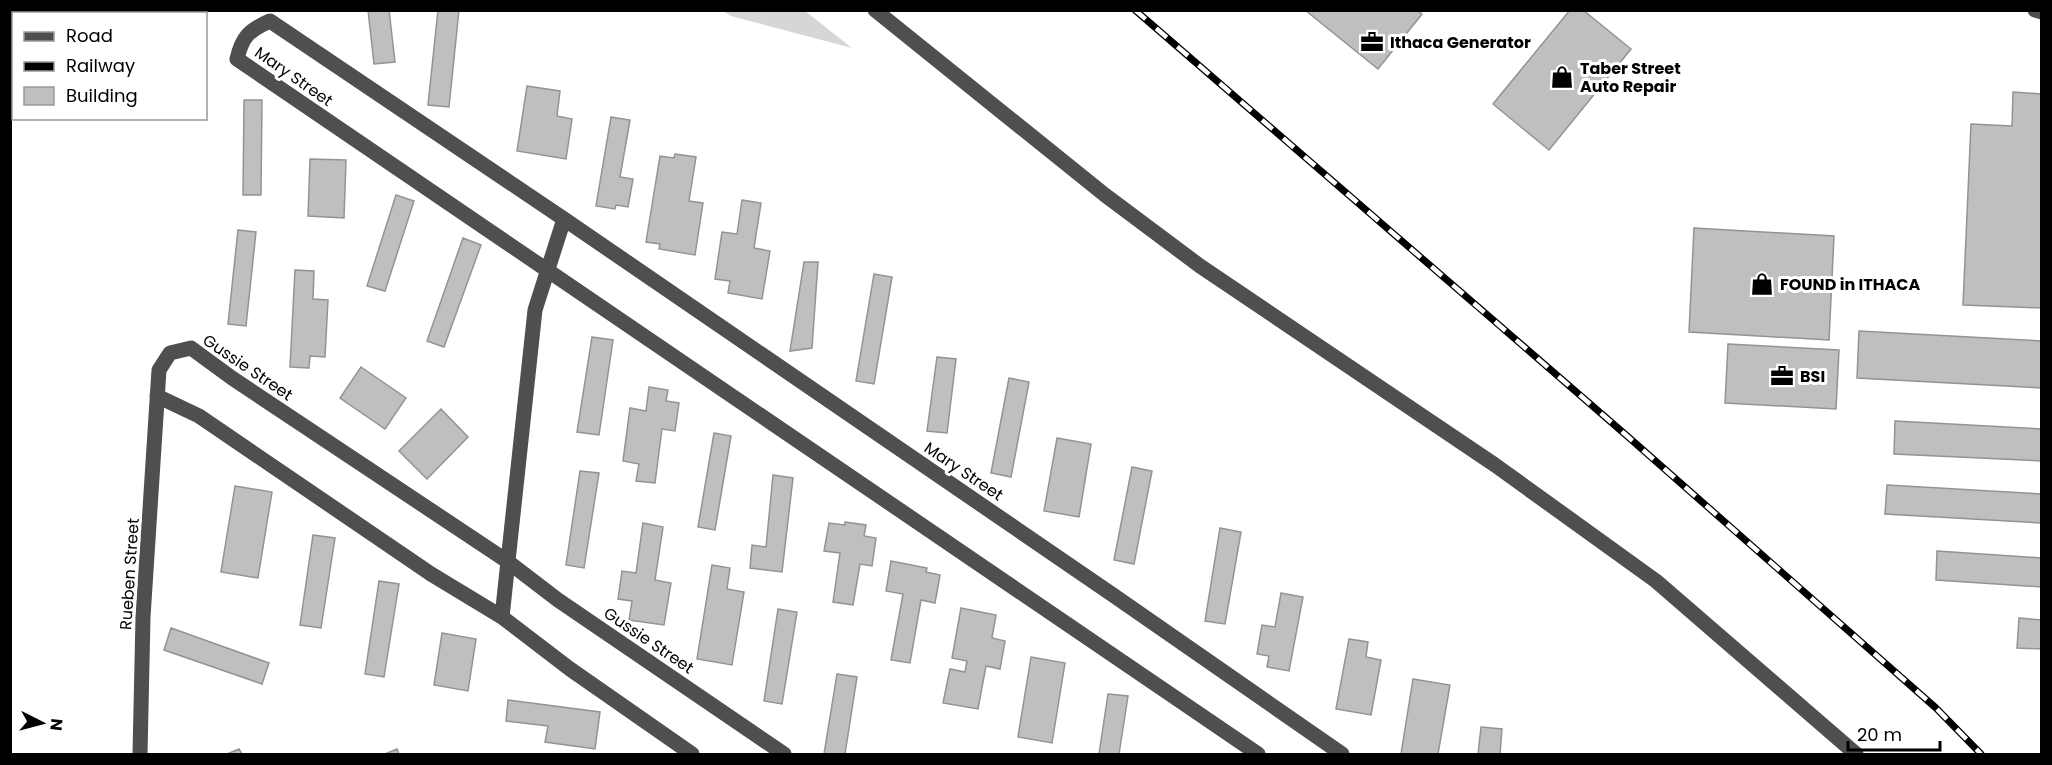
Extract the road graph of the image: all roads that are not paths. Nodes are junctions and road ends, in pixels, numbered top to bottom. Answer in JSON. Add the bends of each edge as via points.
{"nodes":[{"id":1,"x":874,"y":10,"type":"edge"},
{"id":2,"x":2035,"y":10,"type":"edge"},
{"id":3,"x":2042,"y":12,"type":"edge"},
{"id":4,"x":564,"y":219,"type":"junction"},
{"id":5,"x":548,"y":273,"type":"junction"},
{"id":6,"x":157,"y":396,"type":"junction"},
{"id":7,"x":507,"y":561,"type":"junction"},
{"id":8,"x":502,"y":617,"type":"junction"},
{"id":9,"x":140,"y":754,"type":"edge"},
{"id":10,"x":692,"y":754,"type":"edge"},
{"id":11,"x":784,"y":754,"type":"edge"},
{"id":12,"x":1258,"y":754,"type":"edge"},
{"id":13,"x":1342,"y":754,"type":"edge"},
{"id":14,"x":1856,"y":754,"type":"edge"}],
"edges":[{"from":1,"to":14,"type":"street","via":[[1200,266],[1495,465],[1656,581]]},
{"from":2,"to":3,"type":"street"},
{"from":4,"to":5,"type":"street"},
{"from":4,"to":5,"type":"street","name":"Mary Street","via":[[270,21],[254,28],[241,43],[237,59]]},
{"from":4,"to":13,"type":"street","name":"Mary Street"},
{"from":5,"to":7,"type":"street","via":[[535,310]]},
{"from":5,"to":12,"type":"street","name":"Mary Street"},
{"from":6,"to":7,"type":"street","name":"Gussie Street","via":[[159,370],[170,353],[191,348]]},
{"from":6,"to":8,"type":"street","via":[[199,416]]},
{"from":6,"to":9,"type":"street","name":"Rueben Street","via":[[143,617]]},
{"from":7,"to":8,"type":"street"},
{"from":7,"to":11,"type":"street","name":"Gussie Street"},
{"from":8,"to":10,"type":"street"}]}
